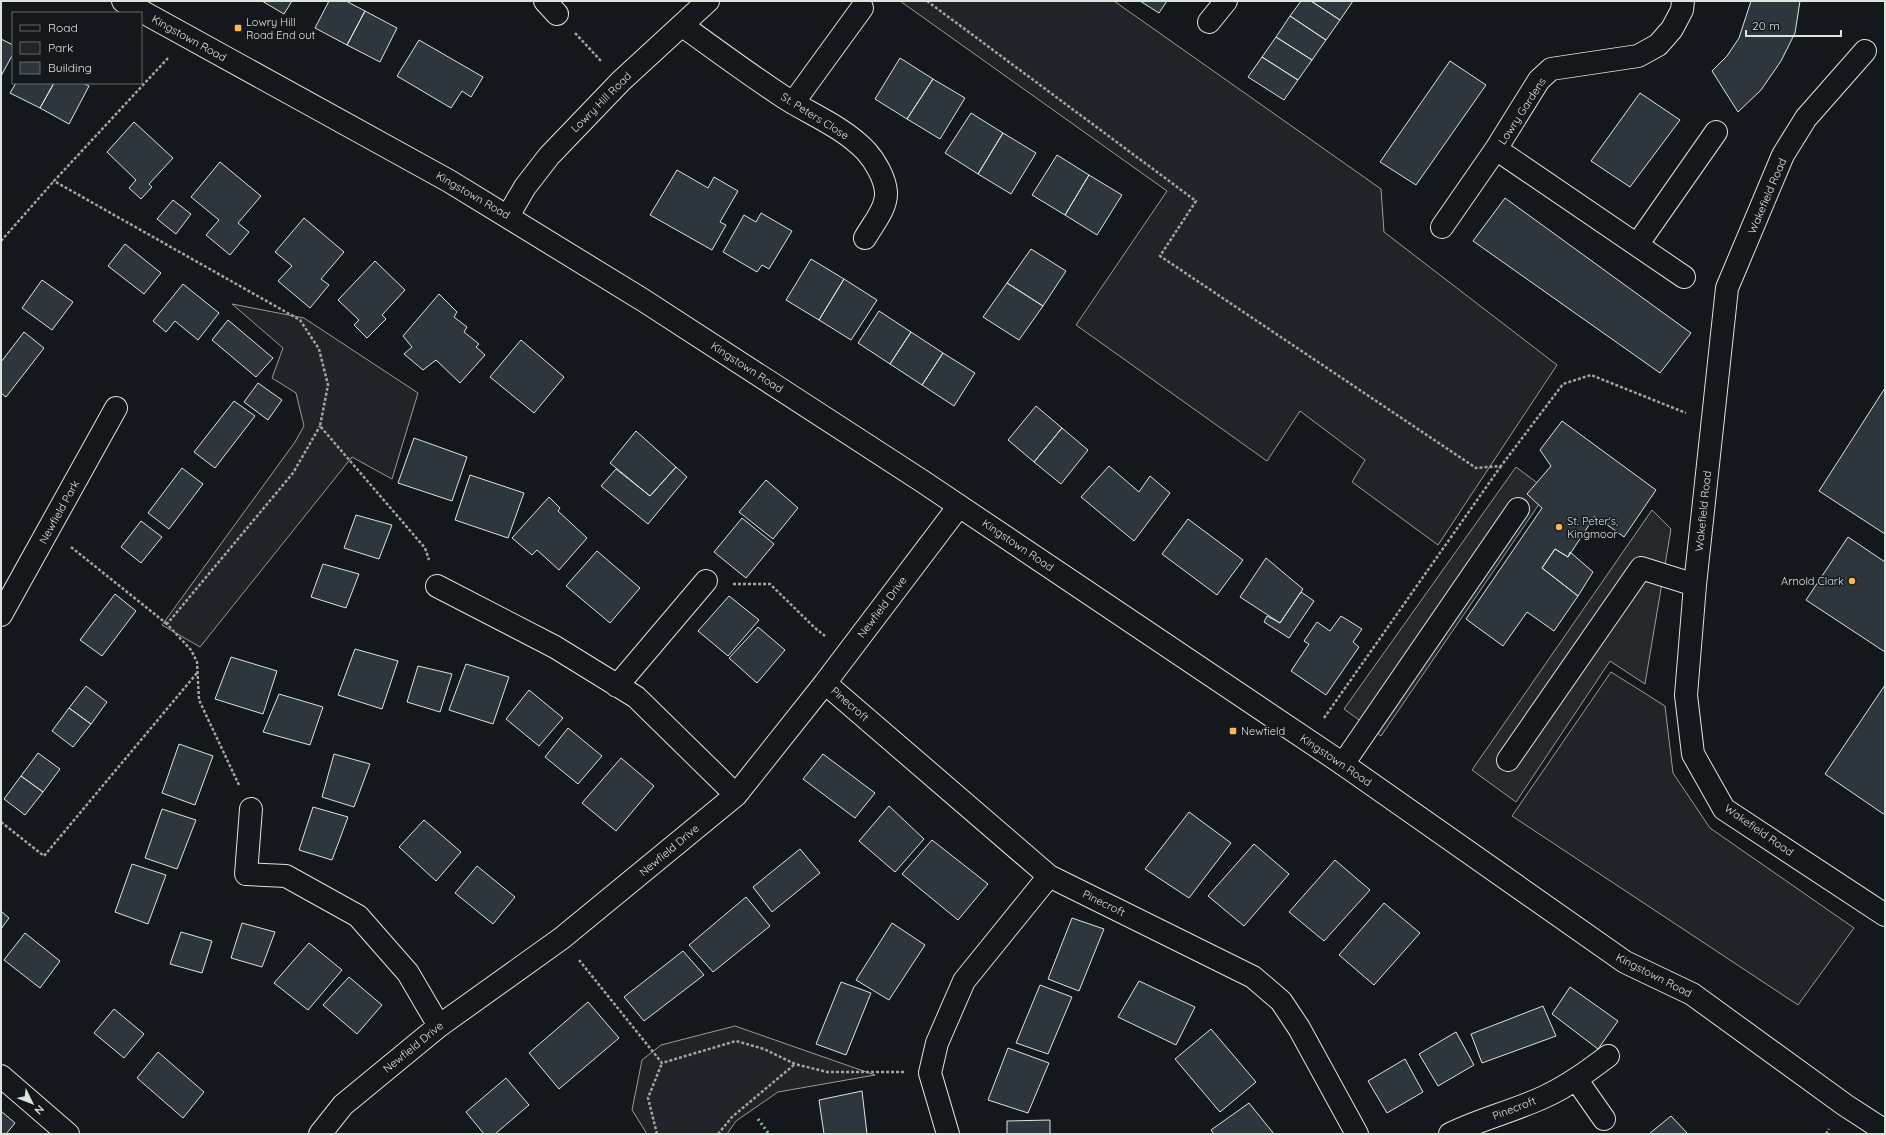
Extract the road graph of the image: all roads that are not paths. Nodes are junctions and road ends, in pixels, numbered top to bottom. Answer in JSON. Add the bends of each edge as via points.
{"nodes":[{"id":1,"x":123,"y":1,"type":"edge"},
{"id":2,"x":708,"y":1,"type":"edge"},
{"id":3,"x":1226,"y":1,"type":"edge"},
{"id":4,"x":1683,"y":1,"type":"edge"},
{"id":5,"x":862,"y":8,"type":"dead end"},
{"id":6,"x":1209,"y":22,"type":"dead end"},
{"id":7,"x":683,"y":26,"type":"junction"},
{"id":8,"x":1864,"y":50,"type":"dead end"},
{"id":9,"x":794,"y":103,"type":"junction"},
{"id":10,"x":1716,"y":132,"type":"dead end"},
{"id":11,"x":1496,"y":149,"type":"junction"},
{"id":12,"x":508,"y":216,"type":"junction"},
{"id":13,"x":1442,"y":228,"type":"dead end"},
{"id":14,"x":865,"y":238,"type":"dead end"},
{"id":15,"x":1637,"y":245,"type":"junction"},
{"id":16,"x":1684,"y":277,"type":"dead end"},
{"id":17,"x":116,"y":408,"type":"dead end"},
{"id":18,"x":959,"y":506,"type":"junction"},
{"id":19,"x":1518,"y":509,"type":"dead end"},
{"id":20,"x":706,"y":581,"type":"road end"},
{"id":21,"x":1695,"y":585,"type":"junction"},
{"id":22,"x":437,"y":586,"type":"road end"},
{"id":23,"x":1,"y":615,"type":"edge"},
{"id":24,"x":826,"y":683,"type":"junction"},
{"id":25,"x":617,"y":686,"type":"junction"},
{"id":26,"x":1508,"y":760,"type":"dead end"},
{"id":27,"x":1343,"y":764,"type":"junction"},
{"id":28,"x":736,"y":795,"type":"junction"},
{"id":29,"x":251,"y":809,"type":"road end"},
{"id":30,"x":1049,"y":876,"type":"junction"},
{"id":31,"x":1885,"y":916,"type":"edge"},
{"id":32,"x":439,"y":1026,"type":"junction"},
{"id":33,"x":1608,"y":1056,"type":"dead end"},
{"id":34,"x":1,"y":1076,"type":"edge"},
{"id":35,"x":1576,"y":1080,"type":"junction"},
{"id":36,"x":1604,"y":1118,"type":"dead end"},
{"id":37,"x":1885,"y":1131,"type":"edge"},
{"id":38,"x":68,"y":1134,"type":"edge"},
{"id":39,"x":320,"y":1134,"type":"edge"},
{"id":40,"x":948,"y":1134,"type":"edge"},
{"id":41,"x":1357,"y":1134,"type":"edge"},
{"id":42,"x":1450,"y":1134,"type":"edge"}],
"edges":[{"from":1,"to":12,"type":"street","name":"Kingstown Road"},
{"from":2,"to":7,"type":"street","name":"Lowry Hill Road"},
{"from":3,"to":6,"type":"street"},
{"from":4,"to":11,"type":"street","name":"Lowry Gardens","via":[[1682,10],[1672,29],[1658,45],[1638,56],[1551,69],[1539,80]]},
{"from":5,"to":9,"type":"street"},
{"from":7,"to":9,"type":"street","name":"St. Peters Close","via":[[734,64]]},
{"from":7,"to":12,"type":"street","name":"Lowry Hill Road","via":[[621,81],[545,160]]},
{"from":8,"to":21,"type":"street","name":"Wakefield Road","via":[[1806,118],[1784,155],[1728,288]]},
{"from":9,"to":14,"type":"street","name":"St. Peters Close","via":[[842,131],[866,151],[877,166],[886,191],[885,204]]},
{"from":10,"to":15,"type":"street"},
{"from":11,"to":13,"type":"street","name":"Lowry Gardens"},
{"from":11,"to":15,"type":"street"},
{"from":12,"to":18,"type":"street","name":"Kingstown Road"},
{"from":15,"to":16,"type":"street"},
{"from":17,"to":23,"type":"street","name":"Newfield Park"},
{"from":18,"to":24,"type":"street","name":"Newfield Drive"},
{"from":18,"to":27,"type":"street","name":"Kingstown Road"},
{"from":19,"to":27,"type":"street"},
{"from":20,"to":25,"type":"street"},
{"from":21,"to":26,"type":"street","via":[[1641,568]]},
{"from":21,"to":31,"type":"street","name":"Wakefield Road","via":[[1686,695],[1693,754],[1724,808]]},
{"from":22,"to":25,"type":"street","via":[[555,647]]},
{"from":24,"to":28,"type":"street","name":"Newfield Drive"},
{"from":24,"to":30,"type":"street","name":"Pinecroft"},
{"from":25,"to":28,"type":"street","via":[[636,697]]},
{"from":27,"to":37,"type":"street","name":"Kingstown Road","via":[[1625,962],[1692,994]]},
{"from":28,"to":32,"type":"street","name":"Newfield Drive","via":[[562,938]]},
{"from":29,"to":32,"type":"street","via":[[246,874],[286,876],[358,916],[408,973]]},
{"from":30,"to":40,"type":"street","via":[[964,981],[937,1043],[930,1073]]},
{"from":30,"to":41,"type":"street","name":"Pinecroft","via":[[1253,977],[1281,1002],[1299,1028]]},
{"from":32,"to":39,"type":"street","name":"Newfield Drive","via":[[343,1105]]},
{"from":33,"to":35,"type":"street","name":"Pinecroft"},
{"from":34,"to":38,"type":"street"},
{"from":35,"to":36,"type":"street"},
{"from":35,"to":42,"type":"street","name":"Pinecroft","via":[[1544,1097]]}]}
